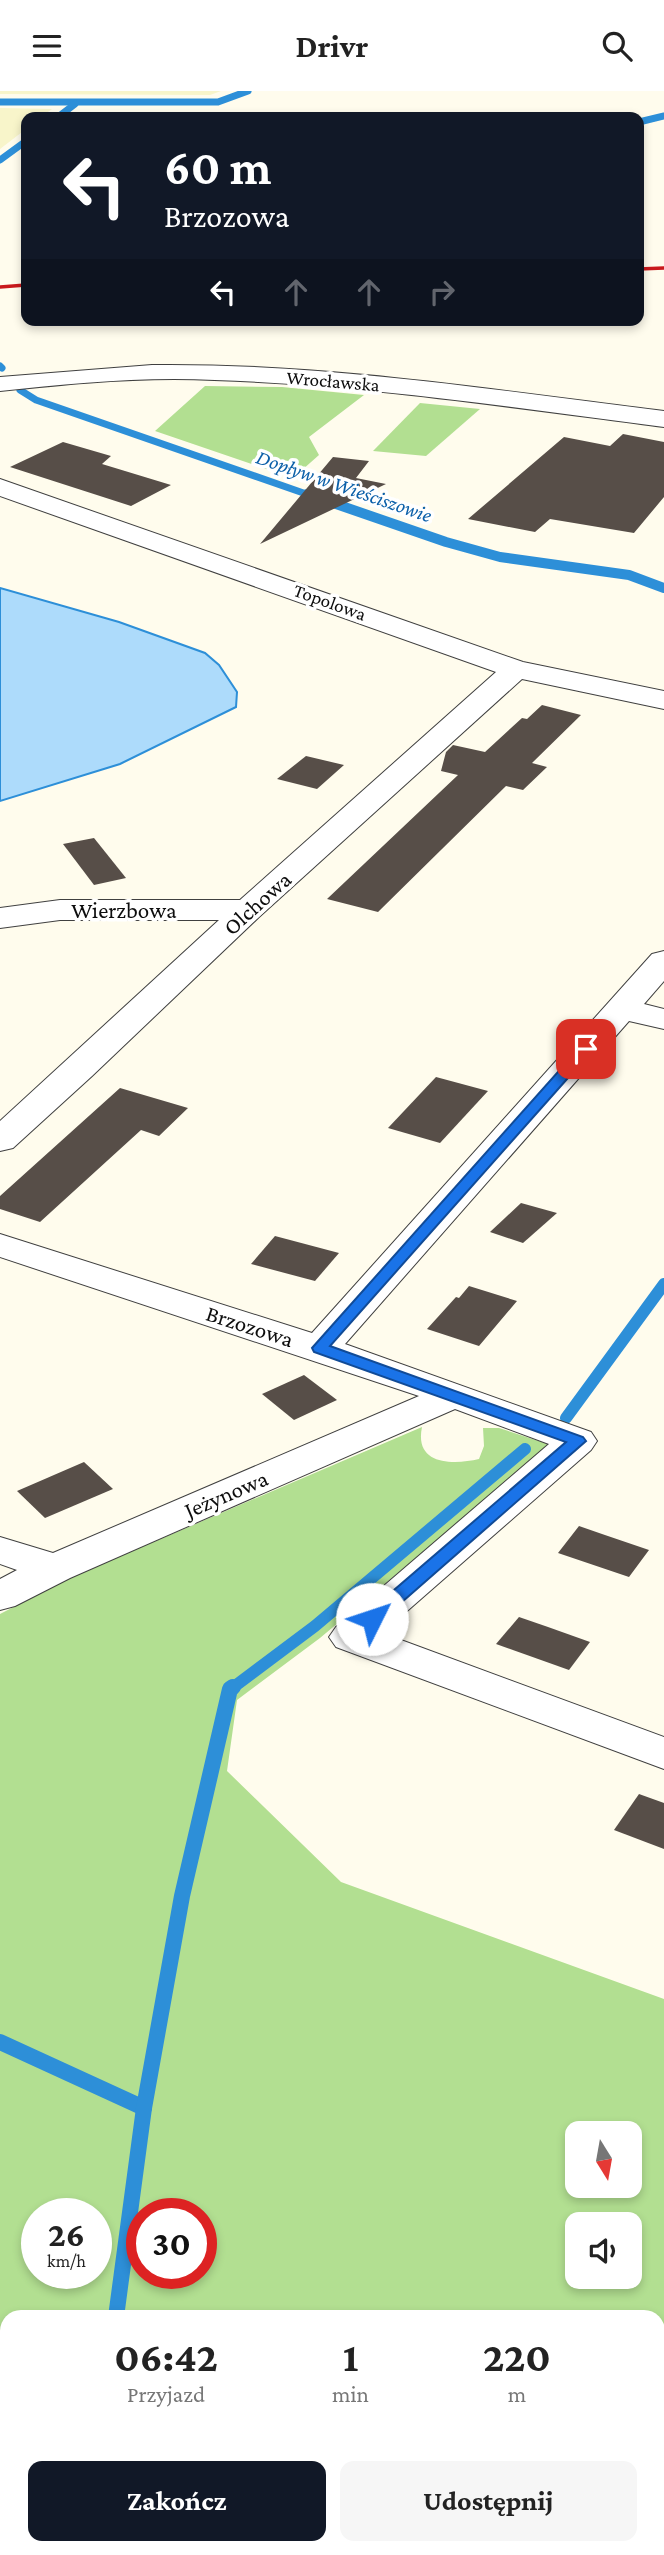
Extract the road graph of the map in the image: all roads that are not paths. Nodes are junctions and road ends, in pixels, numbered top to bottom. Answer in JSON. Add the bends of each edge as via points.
{"nodes":[{"id":1,"x":0,"y":383,"type":"edge"},
{"id":2,"x":664,"y":419,"type":"edge"},
{"id":3,"x":0,"y":487,"type":"edge"},
{"id":4,"x":516,"y":669,"type":"junction"},
{"id":5,"x":664,"y":700,"type":"edge"},
{"id":6,"x":248,"y":910,"type":"junction"},
{"id":7,"x":0,"y":918,"type":"edge"},
{"id":8,"x":664,"y":961,"type":"edge"},
{"id":9,"x":621,"y":1009,"type":"junction"},
{"id":10,"x":664,"y":1019,"type":"edge"},
{"id":11,"x":0,"y":1140,"type":"edge"},
{"id":12,"x":0,"y":1245,"type":"edge"},
{"id":13,"x":320,"y":1348,"type":"junction"},
{"id":14,"x":454,"y":1395,"type":"junction"},
{"id":15,"x":0,"y":1550,"type":"edge"},
{"id":16,"x":55,"y":1568,"type":"junction"},
{"id":17,"x":0,"y":1596,"type":"edge"},
{"id":18,"x":664,"y":1754,"type":"edge"}],
"edges":[{"from":1,"to":2,"type":"street","name":"Wrocławska","via":[[173,372],[250,374]]},
{"from":3,"to":4,"type":"street","name":"Topolowa"},
{"from":4,"to":5,"type":"street","name":"Topolowa"},
{"from":4,"to":6,"type":"street","name":"Olchowa"},
{"from":6,"to":7,"type":"street","name":"Wierzbowa","via":[[60,910]]},
{"from":6,"to":11,"type":"street","name":"Olchowa"},
{"from":8,"to":9,"type":"street"},
{"from":9,"to":10,"type":"street"},
{"from":9,"to":13,"type":"street"},
{"from":12,"to":13,"type":"street","name":"Brzozowa"},
{"from":13,"to":14,"type":"street","name":"Brzozowa"},
{"from":14,"to":16,"type":"street","name":"Jeżynowa"},
{"from":14,"to":18,"type":"street","name":"Brzozowa","via":[[577,1441],[351,1637]]},
{"from":15,"to":16,"type":"street"},
{"from":16,"to":17,"type":"street","name":"Jeżynowa"}]}
